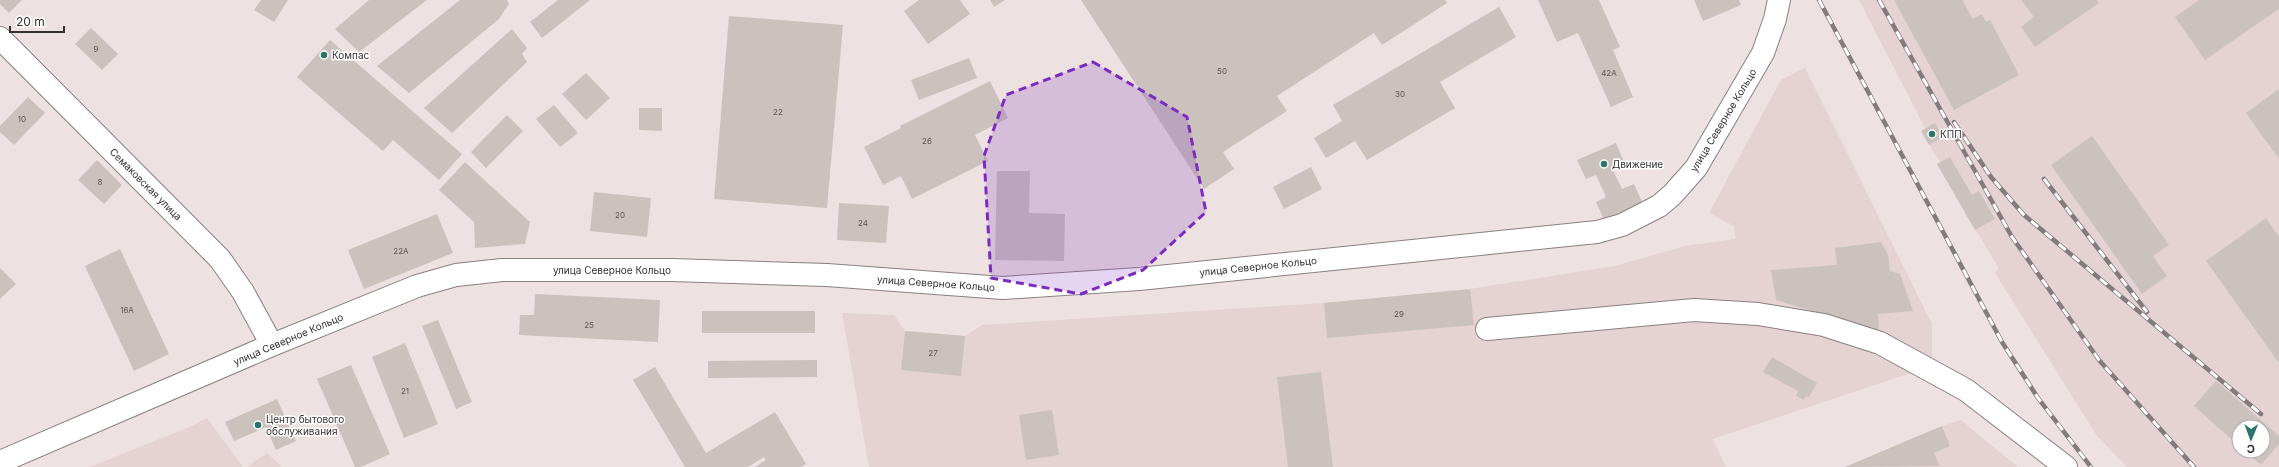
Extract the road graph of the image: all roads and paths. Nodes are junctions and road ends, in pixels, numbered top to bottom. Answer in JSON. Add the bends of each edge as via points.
{"nodes":[{"id":1,"x":1779,"y":0,"type":"edge"},
{"id":2,"x":0,"y":38,"type":"edge"},
{"id":3,"x":1487,"y":329,"type":"dead end"},
{"id":4,"x":272,"y":345,"type":"junction"},
{"id":5,"x":0,"y":462,"type":"edge"},
{"id":6,"x":2066,"y":467,"type":"edge"}],
"edges":[{"from":1,"to":4,"type":"street","name":"улица Северное Кольцо","via":[[1763,53],[1696,168],[1672,195],[1658,206],[1622,225],[1597,232],[1139,279],[1003,288],[819,275],[598,269],[502,270],[456,275],[417,286]]},
{"from":2,"to":4,"type":"street","name":"Семаковская улица","via":[[220,259],[243,292]]},
{"from":3,"to":6,"type":"street","via":[[1694,310],[1758,314],[1824,325],[1880,343],[1966,390]]},
{"from":4,"to":5,"type":"street","name":"улица Северное Кольцо"}]}
